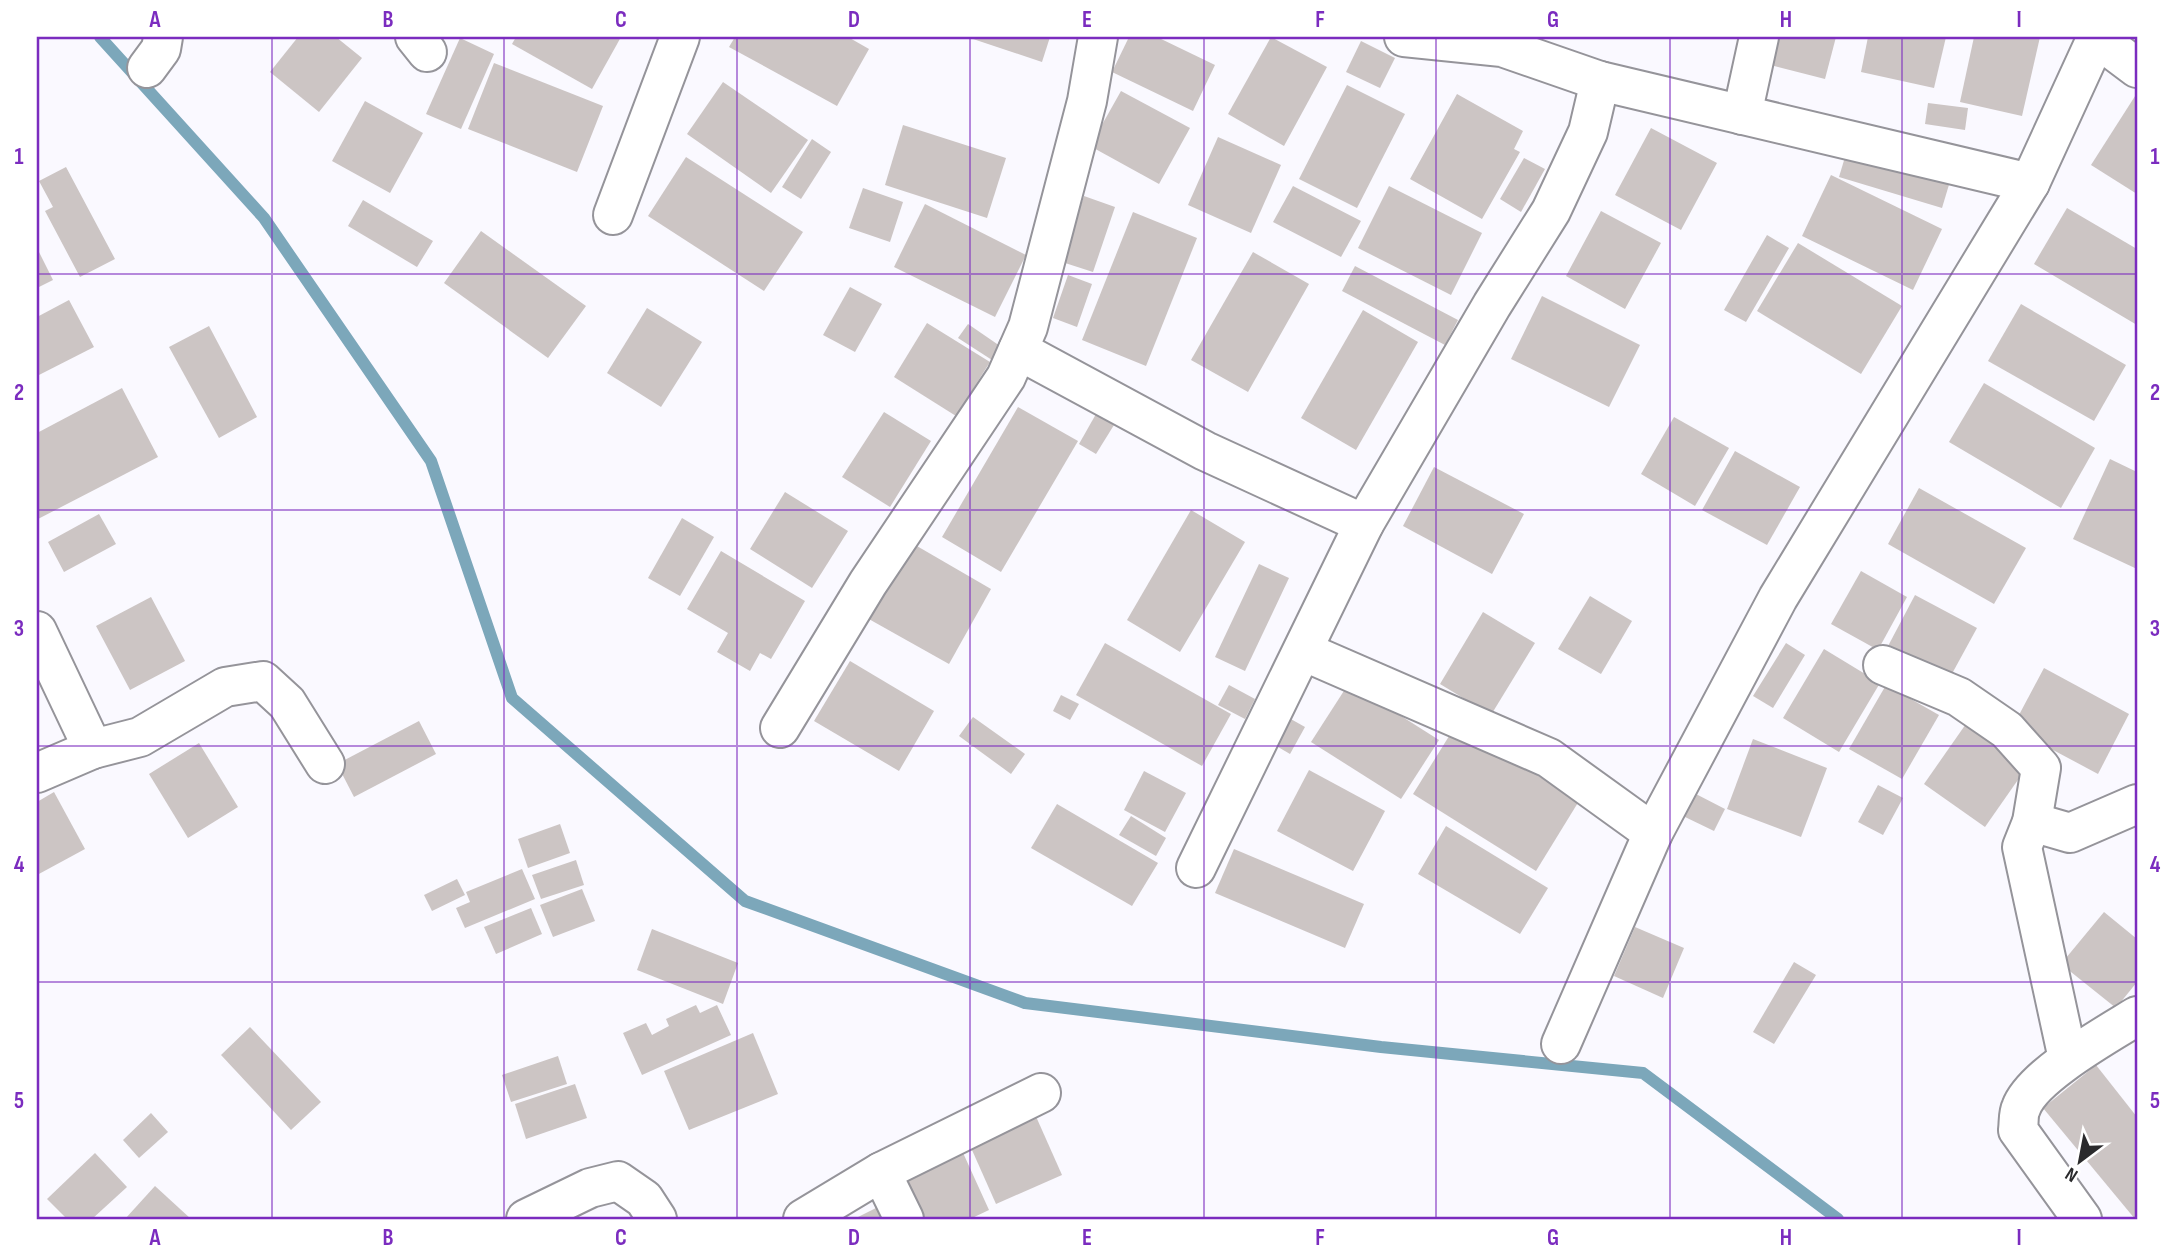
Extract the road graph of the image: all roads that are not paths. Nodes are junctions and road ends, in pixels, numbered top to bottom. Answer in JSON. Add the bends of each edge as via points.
{"nodes":[{"id":1,"x":680,"y":37,"type":"edge"},
{"id":2,"x":1098,"y":37,"type":"edge"},
{"id":3,"x":1404,"y":37,"type":"edge"},
{"id":4,"x":1759,"y":37,"type":"edge"},
{"id":5,"x":2097,"y":37,"type":"edge"},
{"id":6,"x":1504,"y":42,"type":"edge"},
{"id":7,"x":2137,"y":68,"type":"edge"},
{"id":8,"x":1600,"y":81,"type":"junction"},
{"id":9,"x":1742,"y":114,"type":"junction"},
{"id":10,"x":2031,"y":183,"type":"junction"},
{"id":11,"x":612,"y":215,"type":"dead end"},
{"id":12,"x":1018,"y":350,"type":"junction"},
{"id":13,"x":1364,"y":524,"type":"junction"},
{"id":14,"x":37,"y":631,"type":"edge"},
{"id":15,"x":1303,"y":650,"type":"junction"},
{"id":16,"x":1883,"y":665,"type":"dead end"},
{"id":17,"x":780,"y":728,"type":"dead end"},
{"id":18,"x":93,"y":749,"type":"junction"},
{"id":19,"x":325,"y":764,"type":"dead end"},
{"id":20,"x":37,"y":773,"type":"edge"},
{"id":21,"x":2137,"y":804,"type":"edge"},
{"id":22,"x":2032,"y":822,"type":"junction"},
{"id":23,"x":1653,"y":833,"type":"junction"},
{"id":24,"x":1196,"y":868,"type":"dead end"},
{"id":25,"x":2137,"y":1016,"type":"edge"},
{"id":26,"x":1561,"y":1044,"type":"dead end"},
{"id":27,"x":2068,"y":1059,"type":"junction"},
{"id":28,"x":1041,"y":1093,"type":"dead end"},
{"id":29,"x":881,"y":1172,"type":"junction"},
{"id":30,"x":526,"y":1219,"type":"edge"},
{"id":31,"x":657,"y":1219,"type":"edge"},
{"id":32,"x":803,"y":1219,"type":"edge"},
{"id":33,"x":904,"y":1219,"type":"edge"},
{"id":34,"x":2082,"y":1219,"type":"edge"}],
"edges":[{"from":1,"to":11,"type":"street"},
{"from":2,"to":12,"type":"street","via":[[1087,101]]},
{"from":3,"to":6,"type":"street"},
{"from":4,"to":9,"type":"street"},
{"from":5,"to":7,"type":"street"},
{"from":5,"to":10,"type":"street"},
{"from":6,"to":8,"type":"street"},
{"from":8,"to":9,"type":"street"},
{"from":8,"to":13,"type":"street","via":[[1588,132],[1551,211]]},
{"from":9,"to":10,"type":"street"},
{"from":10,"to":23,"type":"street","via":[[1778,598]]},
{"from":12,"to":13,"type":"street","via":[[1205,451]]},
{"from":12,"to":17,"type":"street","via":[[1006,377],[868,583]]},
{"from":13,"to":15,"type":"street"},
{"from":14,"to":18,"type":"street"},
{"from":15,"to":23,"type":"street","via":[[1549,758]]},
{"from":15,"to":24,"type":"street"},
{"from":16,"to":22,"type":"street","via":[[1959,698],[2007,730],[2041,768]]},
{"from":18,"to":19,"type":"street","via":[[141,737],[225,687],[263,681],[287,703]]},
{"from":18,"to":20,"type":"street"},
{"from":21,"to":22,"type":"street","via":[[2070,833]]},
{"from":22,"to":27,"type":"street","via":[[2022,847],[2024,865]]},
{"from":23,"to":26,"type":"street"},
{"from":25,"to":27,"type":"street"},
{"from":27,"to":34,"type":"street","via":[[2031,1093],[2021,1108],[2018,1130]]},
{"from":28,"to":29,"type":"street"},
{"from":29,"to":32,"type":"street"},
{"from":29,"to":33,"type":"street"},
{"from":30,"to":31,"type":"street","via":[[590,1188],[618,1181],[644,1199]]}]}
